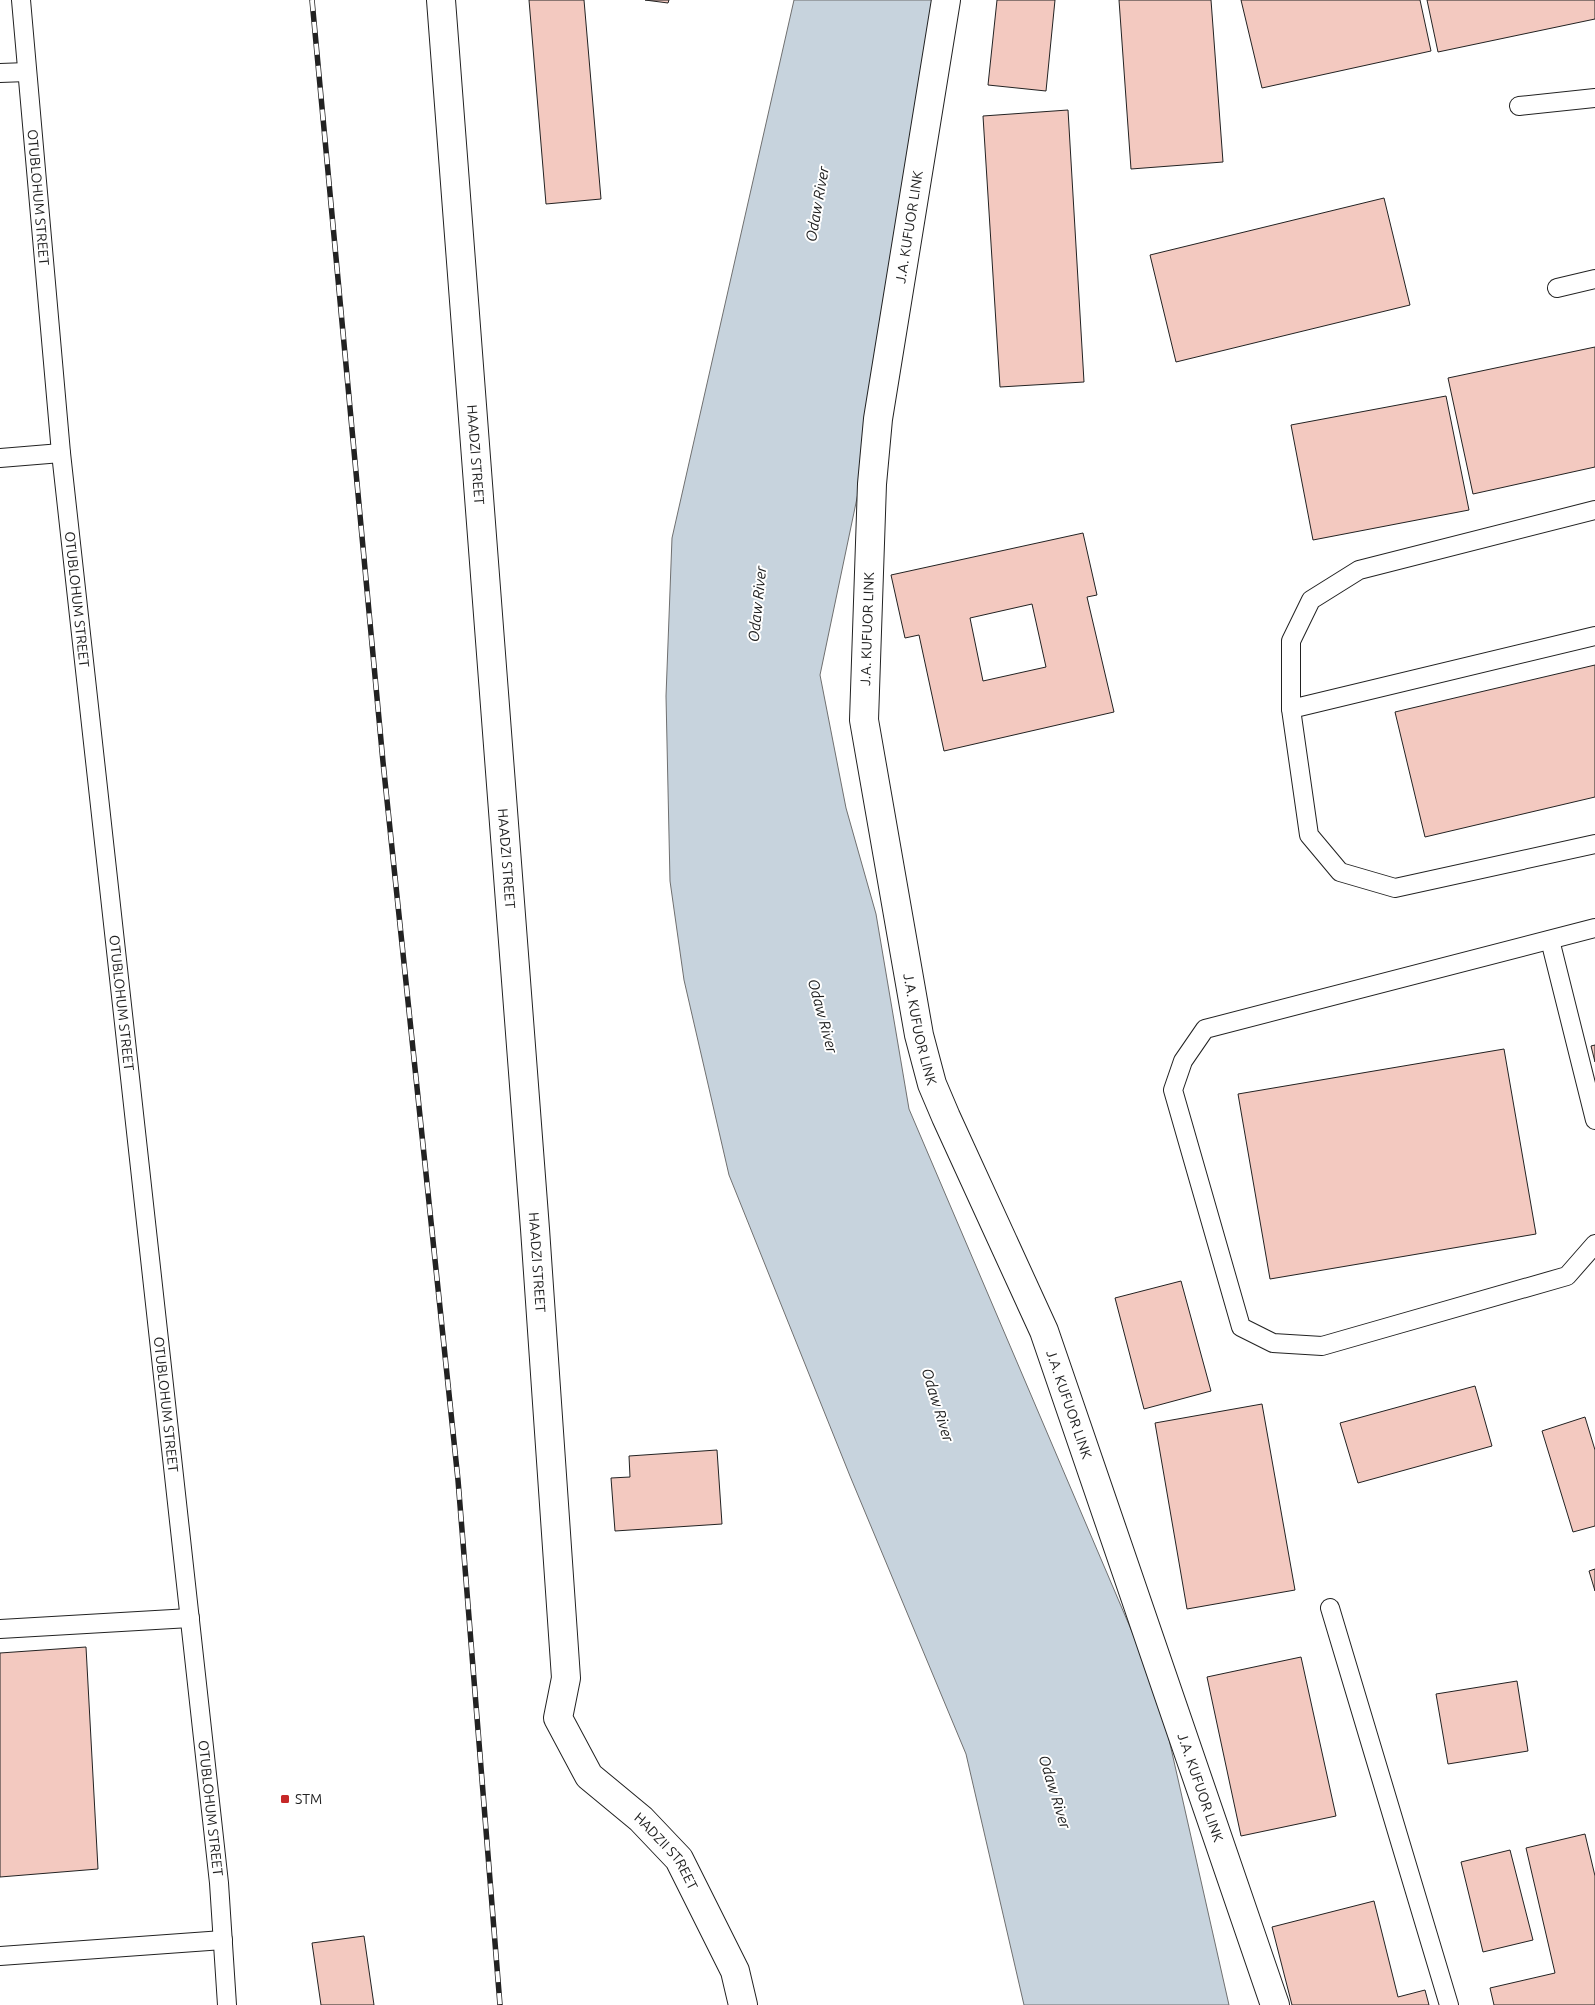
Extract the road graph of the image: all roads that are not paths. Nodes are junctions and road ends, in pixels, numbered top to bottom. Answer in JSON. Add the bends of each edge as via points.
{"nodes":[{"id":1,"x":21,"y":0,"type":"edge"},
{"id":2,"x":442,"y":0,"type":"edge"},
{"id":3,"x":946,"y":0,"type":"edge"},
{"id":4,"x":27,"y":72,"type":"junction"},
{"id":5,"x":0,"y":73,"type":"edge"},
{"id":6,"x":1595,"y":98,"type":"edge"},
{"id":7,"x":1519,"y":106,"type":"dead end"},
{"id":8,"x":1595,"y":279,"type":"edge"},
{"id":9,"x":1557,"y":288,"type":"dead end"},
{"id":10,"x":61,"y":453,"type":"junction"},
{"id":11,"x":0,"y":458,"type":"edge"},
{"id":12,"x":1595,"y":510,"type":"edge"},
{"id":13,"x":1595,"y":636,"type":"edge"},
{"id":14,"x":1291,"y":709,"type":"junction"},
{"id":15,"x":1595,"y":844,"type":"edge"},
{"id":16,"x":1595,"y":928,"type":"edge"},
{"id":17,"x":1550,"y":940,"type":"junction"},
{"id":18,"x":1595,"y":1120,"type":"edge"},
{"id":19,"x":1595,"y":1244,"type":"edge"},
{"id":20,"x":1330,"y":1608,"type":"dead end"},
{"id":21,"x":190,"y":1618,"type":"junction"},
{"id":22,"x":0,"y":1629,"type":"edge"},
{"id":23,"x":558,"y":1718,"type":"joint"},
{"id":24,"x":223,"y":1940,"type":"junction"},
{"id":25,"x":0,"y":1956,"type":"edge"},
{"id":26,"x":227,"y":2005,"type":"edge"},
{"id":27,"x":743,"y":2005,"type":"edge"},
{"id":28,"x":1275,"y":2005,"type":"edge"},
{"id":29,"x":1449,"y":2005,"type":"edge"}],
"edges":[{"from":1,"to":4,"type":"lane","name":"OTUBLOHUM STREET"},
{"from":2,"to":23,"type":"street","name":"HAADZI STREET","via":[[566,1678]]},
{"from":3,"to":28,"type":"street","name":"J.A. KUFUOR LINK","via":[[878,419],[872,484],[864,720],[919,1035],[932,1084],[1044,1331]]},
{"from":4,"to":5,"type":"lane"},
{"from":4,"to":10,"type":"lane","name":"OTUBLOHUM STREET"},
{"from":6,"to":7,"type":"lane"},
{"from":8,"to":9,"type":"lane"},
{"from":10,"to":11,"type":"lane"},
{"from":10,"to":21,"type":"lane","name":"OTUBLOHUM STREET"},
{"from":12,"to":14,"type":"lane","via":[[1359,570],[1311,600],[1291,641]]},
{"from":13,"to":14,"type":"lane"},
{"from":14,"to":15,"type":"lane","via":[[1308,835],[1340,872],[1395,888]]},
{"from":16,"to":17,"type":"lane"},
{"from":17,"to":18,"type":"lane"},
{"from":17,"to":19,"type":"lane","via":[[1205,1029],[1183,1060],[1174,1090],[1241,1327],[1273,1343],[1322,1346],[1567,1276]]},
{"from":20,"to":29,"type":"lane"},
{"from":21,"to":22,"type":"lane"},
{"from":21,"to":24,"type":"lane","name":"OTUBLOHUM STREET"},
{"from":23,"to":27,"type":"street","name":"HADZII STREET","via":[[589,1776],[641,1819],[679,1859],[734,1971]]},
{"from":24,"to":25,"type":"lane"},
{"from":24,"to":26,"type":"lane","name":"OTUBLOHUM STREET"}]}
